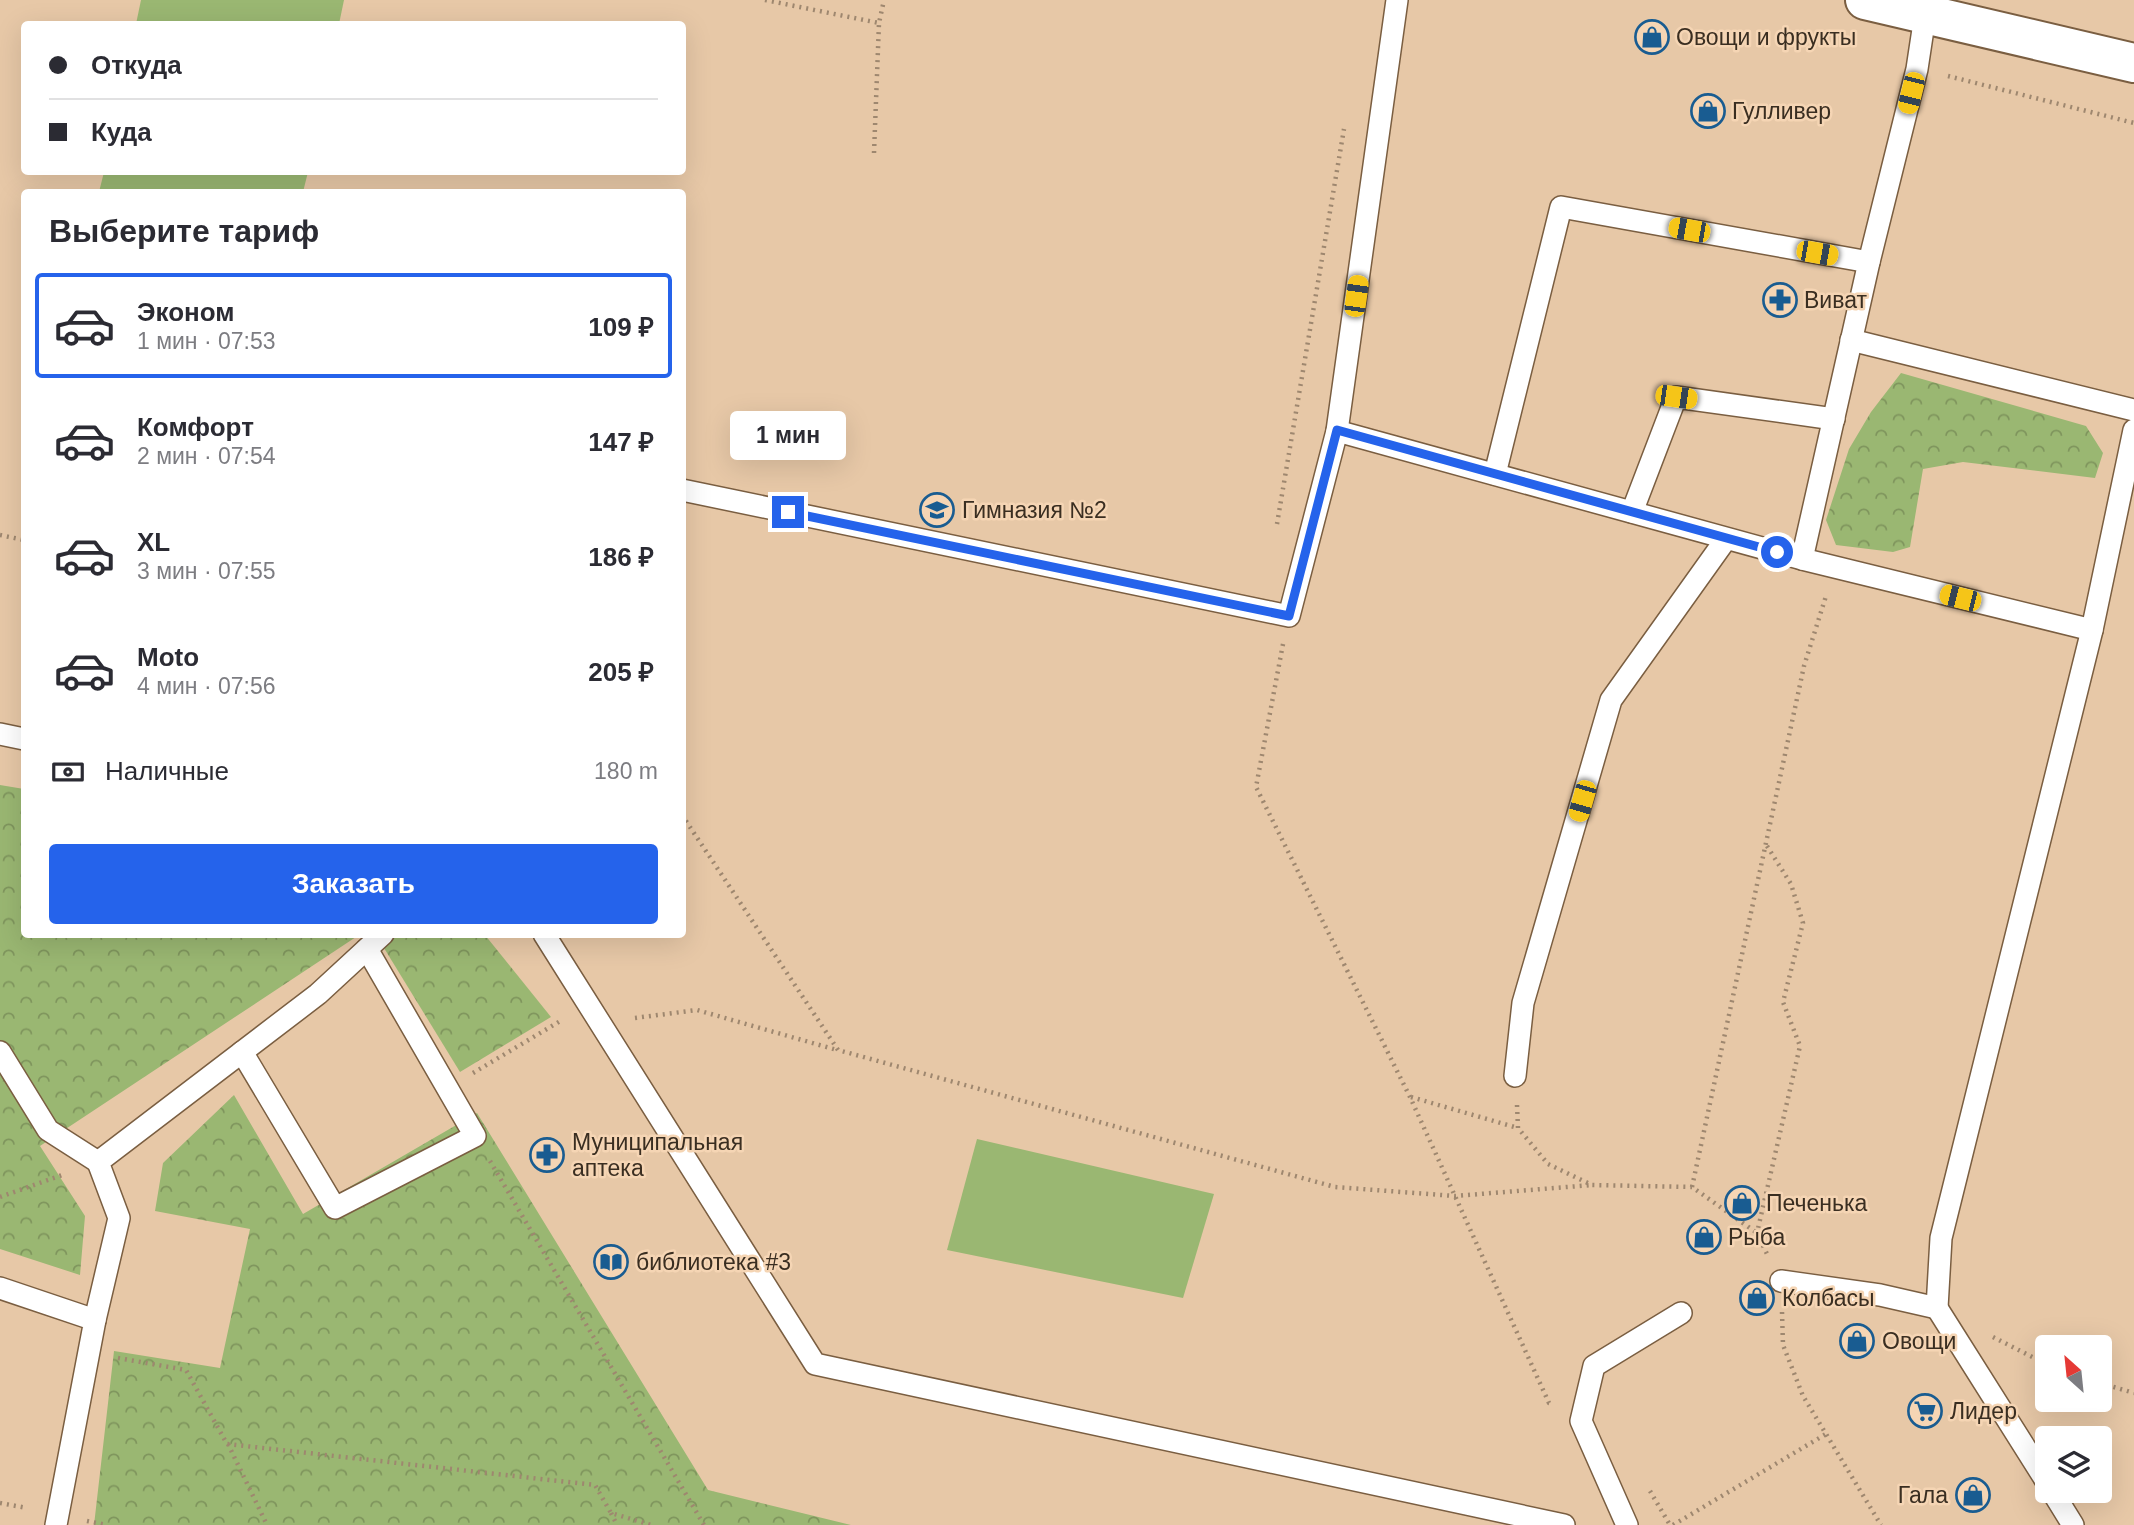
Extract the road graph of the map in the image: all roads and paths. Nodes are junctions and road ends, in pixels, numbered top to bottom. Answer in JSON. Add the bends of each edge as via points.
{"nodes":[{"id":1,"x":765,"y":0,"type":"edge"},
{"id":2,"x":884,"y":0,"type":"edge"},
{"id":3,"x":1397,"y":0,"type":"edge"},
{"id":4,"x":1865,"y":0,"type":"edge"},
{"id":5,"x":1925,"y":16,"type":"junction"},
{"id":6,"x":879,"y":23,"type":"junction"},
{"id":7,"x":2134,"y":64,"type":"edge"},
{"id":8,"x":1917,"y":69,"type":"junction"},
{"id":9,"x":1345,"y":122,"type":"dead end"},
{"id":10,"x":2134,"y":123,"type":"edge"},
{"id":11,"x":874,"y":153,"type":"dead end"},
{"id":12,"x":1869,"y":262,"type":"junction"},
{"id":13,"x":1852,"y":340,"type":"junction"},
{"id":14,"x":2134,"y":410,"type":"edge"},
{"id":15,"x":1834,"y":419,"type":"junction"},
{"id":16,"x":1337,"y":430,"type":"junction"},
{"id":17,"x":2134,"y":430,"type":"edge"},
{"id":18,"x":1495,"y":474,"type":"junction"},
{"id":19,"x":686,"y":491,"type":"edge"},
{"id":20,"x":1632,"y":512,"type":"junction"},
{"id":21,"x":1276,"y":529,"type":"dead end"},
{"id":22,"x":0,"y":535,"type":"edge"},
{"id":23,"x":21,"y":539,"type":"edge"},
{"id":24,"x":1726,"y":539,"type":"junction"},
{"id":25,"x":1802,"y":559,"type":"junction"},
{"id":26,"x":1289,"y":616,"type":"junction"},
{"id":27,"x":2092,"y":630,"type":"junction"},
{"id":28,"x":0,"y":734,"type":"edge"},
{"id":29,"x":21,"y":739,"type":"edge"},
{"id":30,"x":686,"y":821,"type":"edge"},
{"id":31,"x":1767,"y":846,"type":"junction"},
{"id":32,"x":379,"y":938,"type":"edge"},
{"id":33,"x":546,"y":938,"type":"edge"},
{"id":34,"x":367,"y":949,"type":"junction"},
{"id":35,"x":599,"y":1023,"type":"junction"},
{"id":36,"x":838,"y":1050,"type":"junction"},
{"id":37,"x":0,"y":1052,"type":"edge"},
{"id":38,"x":242,"y":1052,"type":"junction"},
{"id":39,"x":471,"y":1074,"type":"dead end"},
{"id":40,"x":1515,"y":1076,"type":"joint"},
{"id":41,"x":1410,"y":1097,"type":"junction"},
{"id":42,"x":1518,"y":1128,"type":"junction"},
{"id":43,"x":475,"y":1136,"type":"junction"},
{"id":44,"x":98,"y":1162,"type":"junction"},
{"id":45,"x":1592,"y":1185,"type":"junction"},
{"id":46,"x":1692,"y":1187,"type":"junction"},
{"id":47,"x":1455,"y":1196,"type":"junction"},
{"id":48,"x":0,"y":1197,"type":"edge"},
{"id":49,"x":1757,"y":1233,"type":"junction"},
{"id":50,"x":1781,"y":1282,"type":"junction"},
{"id":51,"x":0,"y":1288,"type":"edge"},
{"id":52,"x":1937,"y":1308,"type":"junction"},
{"id":53,"x":1681,"y":1313,"type":"dead end"},
{"id":54,"x":96,"y":1320,"type":"junction"},
{"id":55,"x":89,"y":1352,"type":"junction"},
{"id":56,"x":2112,"y":1387,"type":"edge"},
{"id":57,"x":2134,"y":1393,"type":"edge"},
{"id":58,"x":1549,"y":1403,"type":"dead end"},
{"id":59,"x":1826,"y":1434,"type":"junction"},
{"id":60,"x":227,"y":1444,"type":"junction"},
{"id":61,"x":2035,"y":1463,"type":"edge"},
{"id":62,"x":2059,"y":1503,"type":"edge"},
{"id":63,"x":611,"y":1513,"type":"junction"},
{"id":64,"x":56,"y":1525,"type":"edge"},
{"id":65,"x":267,"y":1525,"type":"edge"},
{"id":66,"x":617,"y":1525,"type":"edge"},
{"id":67,"x":651,"y":1525,"type":"edge"},
{"id":68,"x":704,"y":1525,"type":"edge"},
{"id":69,"x":1564,"y":1525,"type":"edge"},
{"id":70,"x":1627,"y":1525,"type":"edge"},
{"id":71,"x":1673,"y":1525,"type":"edge"},
{"id":72,"x":1881,"y":1525,"type":"edge"},
{"id":73,"x":2073,"y":1525,"type":"edge"}],
"edges":[{"from":1,"to":6,"type":"path"},
{"from":2,"to":6,"type":"path"},
{"from":3,"to":16,"type":"lane"},
{"from":4,"to":5,"type":"street"},
{"from":5,"to":7,"type":"street"},
{"from":5,"to":8,"type":"lane"},
{"from":6,"to":11,"type":"path"},
{"from":8,"to":10,"type":"path"},
{"from":8,"to":12,"type":"lane"},
{"from":9,"to":21,"type":"path"},
{"from":12,"to":13,"type":"lane"},
{"from":12,"to":18,"type":"lane","via":[[1561,206]]},
{"from":13,"to":14,"type":"lane"},
{"from":13,"to":15,"type":"lane"},
{"from":15,"to":20,"type":"lane","via":[[1676,397]]},
{"from":15,"to":25,"type":"lane"},
{"from":16,"to":18,"type":"lane"},
{"from":16,"to":26,"type":"lane"},
{"from":17,"to":27,"type":"lane"},
{"from":18,"to":20,"type":"lane"},
{"from":19,"to":26,"type":"lane"},
{"from":20,"to":24,"type":"lane"},
{"from":22,"to":23,"type":"path"},
{"from":24,"to":25,"type":"lane"},
{"from":24,"to":40,"type":"lane","via":[[1612,700],[1523,1003]]},
{"from":25,"to":27,"type":"lane"},
{"from":25,"to":31,"type":"path","via":[[1828,590],[1804,666]]},
{"from":26,"to":41,"type":"path","via":[[1256,787]]},
{"from":27,"to":52,"type":"lane","via":[[1941,1238]]},
{"from":28,"to":29,"type":"lane"},
{"from":30,"to":36,"type":"path"},
{"from":31,"to":46,"type":"path"},
{"from":31,"to":49,"type":"path","via":[[1791,884],[1803,923],[1783,1002],[1800,1045]]},
{"from":32,"to":34,"type":"lane"},
{"from":33,"to":35,"type":"lane"},
{"from":34,"to":38,"type":"lane","via":[[318,994]]},
{"from":34,"to":43,"type":"lane"},
{"from":35,"to":36,"type":"path","via":[[697,1010]]},
{"from":35,"to":39,"type":"path","via":[[571,1015]]},
{"from":35,"to":69,"type":"lane","via":[[815,1364]]},
{"from":36,"to":47,"type":"path","via":[[1335,1187]]},
{"from":37,"to":44,"type":"lane","via":[[48,1130]]},
{"from":38,"to":43,"type":"lane","via":[[335,1208]]},
{"from":38,"to":44,"type":"lane"},
{"from":40,"to":42,"type":"path"},
{"from":41,"to":42,"type":"path"},
{"from":41,"to":47,"type":"path"},
{"from":42,"to":45,"type":"path","via":[[1548,1164]]},
{"from":43,"to":68,"type":"path"},
{"from":44,"to":48,"type":"path"},
{"from":44,"to":54,"type":"lane","via":[[119,1217]]},
{"from":45,"to":46,"type":"path"},
{"from":45,"to":47,"type":"path"},
{"from":46,"to":49,"type":"path"},
{"from":47,"to":58,"type":"path"},
{"from":49,"to":50,"type":"path"},
{"from":50,"to":52,"type":"lane"},
{"from":50,"to":59,"type":"path","via":[[1783,1345],[1803,1396]]},
{"from":51,"to":54,"type":"lane"},
{"from":52,"to":61,"type":"lane"},
{"from":53,"to":70,"type":"lane","via":[[1594,1366],[1581,1421]]},
{"from":54,"to":55,"type":"lane"},
{"from":55,"to":60,"type":"path","via":[[186,1370]]},
{"from":55,"to":64,"type":"lane"},
{"from":56,"to":57,"type":"path"},
{"from":59,"to":71,"type":"path"},
{"from":59,"to":72,"type":"path"},
{"from":60,"to":63,"type":"path","via":[[595,1485]]},
{"from":60,"to":65,"type":"path"},
{"from":62,"to":73,"type":"lane"},
{"from":63,"to":66,"type":"path"},
{"from":63,"to":67,"type":"path"}]}
